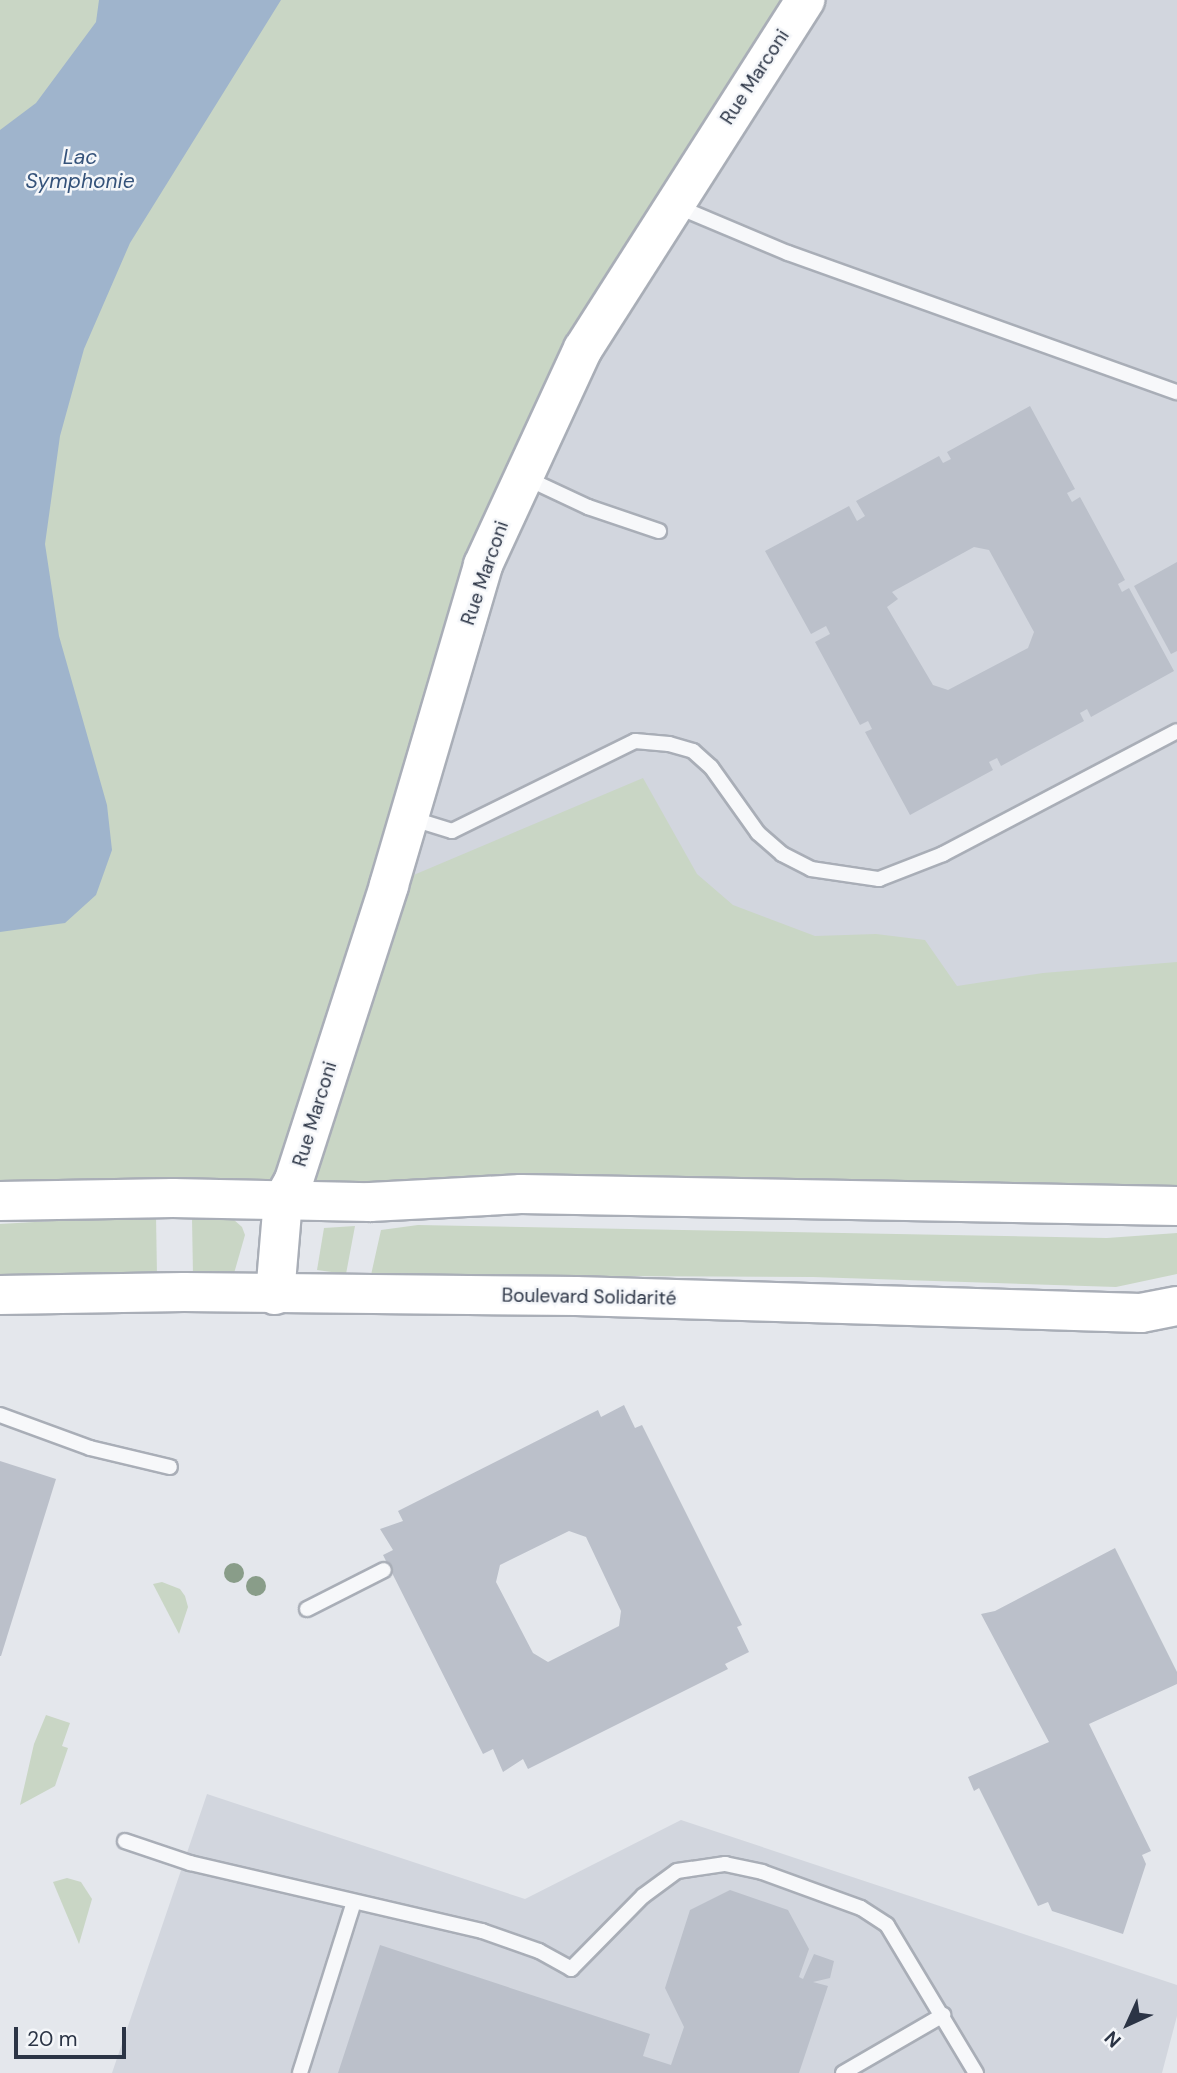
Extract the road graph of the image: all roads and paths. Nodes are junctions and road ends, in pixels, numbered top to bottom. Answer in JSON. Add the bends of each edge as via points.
{"nodes":[{"id":1,"x":805,"y":0,"type":"edge"},
{"id":2,"x":673,"y":205,"type":"junction"},
{"id":3,"x":1177,"y":392,"type":"edge"},
{"id":4,"x":521,"y":476,"type":"junction"},
{"id":5,"x":659,"y":531,"type":"dead end"},
{"id":6,"x":1177,"y":731,"type":"edge"},
{"id":7,"x":409,"y":818,"type":"junction"},
{"id":8,"x":283,"y":1200,"type":"junction"},
{"id":9,"x":0,"y":1201,"type":"edge"},
{"id":10,"x":1177,"y":1206,"type":"edge"},
{"id":11,"x":0,"y":1295,"type":"edge"},
{"id":12,"x":275,"y":1295,"type":"junction"},
{"id":13,"x":1177,"y":1306,"type":"edge"},
{"id":14,"x":0,"y":1415,"type":"edge"},
{"id":15,"x":170,"y":1467,"type":"dead end"},
{"id":16,"x":384,"y":1570,"type":"dead end"},
{"id":17,"x":307,"y":1609,"type":"dead end"},
{"id":18,"x":125,"y":1841,"type":"dead end"},
{"id":19,"x":354,"y":1902,"type":"junction"},
{"id":20,"x":943,"y":2015,"type":"junction"},
{"id":21,"x":300,"y":2073,"type":"edge"},
{"id":22,"x":843,"y":2073,"type":"edge"},
{"id":23,"x":976,"y":2073,"type":"edge"}],
"edges":[{"from":1,"to":2,"type":"main road","name":"Rue Marconi"},
{"from":2,"to":3,"type":"lane","via":[[788,253]]},
{"from":2,"to":4,"type":"main road","name":"Rue Marconi","via":[[583,349]]},
{"from":4,"to":5,"type":"lane","via":[[589,507]]},
{"from":4,"to":7,"type":"main road","name":"Rue Marconi","via":[[484,565]]},
{"from":6,"to":7,"type":"lane","via":[[943,854],[879,879],[811,869],[782,854],[758,833],[711,767],[693,751],[669,744],[635,741],[452,831]]},
{"from":7,"to":8,"type":"main road","name":"Rue Marconi","via":[[294,1180]]},
{"from":8,"to":9,"type":"main road"},
{"from":8,"to":10,"type":"main road","via":[[370,1202],[521,1194]]},
{"from":8,"to":12,"type":"main road"},
{"from":11,"to":12,"type":"main road","name":"Boulevard Solidarité"},
{"from":12,"to":13,"type":"main road","name":"Boulevard Solidarité","via":[[858,1301],[1141,1313]]},
{"from":14,"to":15,"type":"lane","via":[[90,1448]]},
{"from":16,"to":17,"type":"lane"},
{"from":18,"to":19,"type":"lane","via":[[190,1863]]},
{"from":19,"to":20,"type":"lane","via":[[482,1931],[539,1951],[571,1969],[643,1896],[677,1871],[725,1864],[861,1908],[887,1925]]},
{"from":19,"to":21,"type":"lane"},
{"from":20,"to":22,"type":"lane"},
{"from":20,"to":23,"type":"lane"}]}
